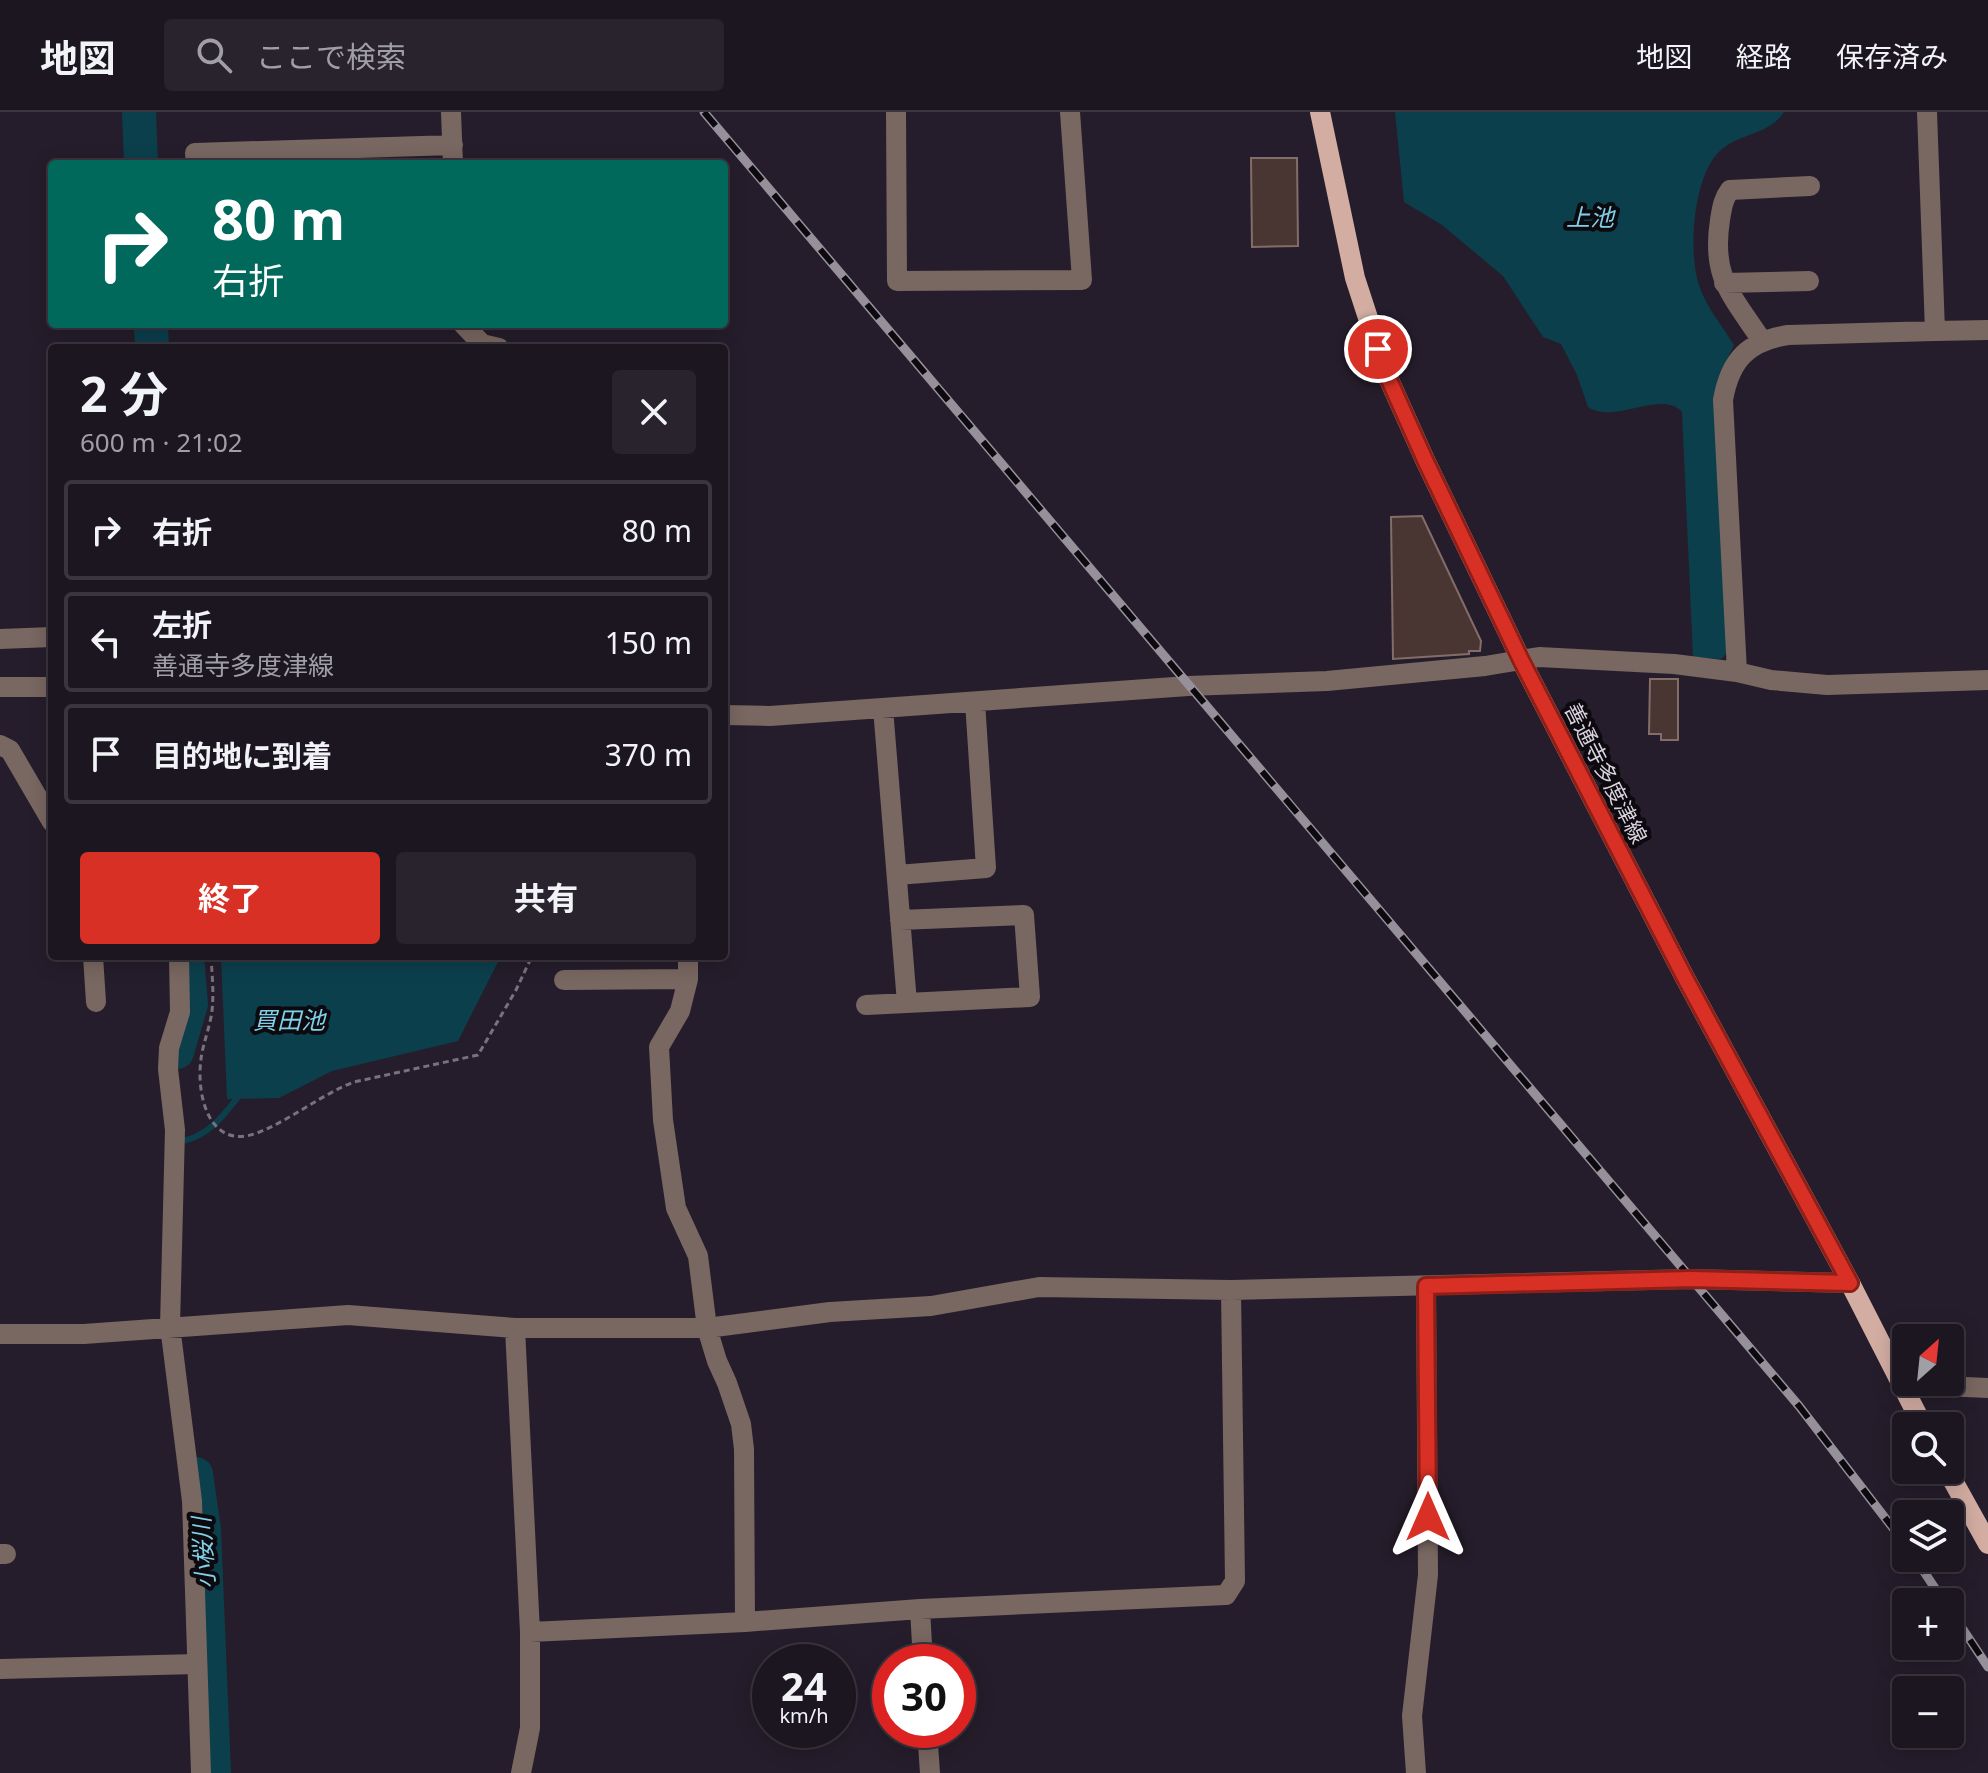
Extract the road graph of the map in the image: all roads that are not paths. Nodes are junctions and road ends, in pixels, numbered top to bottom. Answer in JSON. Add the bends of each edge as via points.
{"nodes":[{"id":1,"x":451,"y":112,"type":"edge"},
{"id":2,"x":896,"y":112,"type":"edge"},
{"id":3,"x":1070,"y":112,"type":"edge"},
{"id":4,"x":1320,"y":112,"type":"edge"},
{"id":5,"x":1927,"y":112,"type":"edge"},
{"id":6,"x":453,"y":154,"type":"edge"},
{"id":7,"x":368,"y":156,"type":"edge"},
{"id":8,"x":280,"y":157,"type":"edge"},
{"id":9,"x":196,"y":160,"type":"edge"},
{"id":10,"x":1810,"y":186,"type":"dead end"},
{"id":11,"x":1809,"y":281,"type":"dead end"},
{"id":12,"x":1724,"y":283,"type":"junction"},
{"id":13,"x":467,"y":328,"type":"edge"},
{"id":14,"x":1988,"y":330,"type":"edge"},
{"id":15,"x":1935,"y":331,"type":"junction"},
{"id":16,"x":1762,"y":341,"type":"junction"},
{"id":17,"x":482,"y":344,"type":"edge"},
{"id":18,"x":48,"y":637,"type":"edge"},
{"id":19,"x":0,"y":639,"type":"edge"},
{"id":20,"x":1521,"y":660,"type":"junction"},
{"id":21,"x":1737,"y":672,"type":"junction"},
{"id":22,"x":1988,"y":680,"type":"edge"},
{"id":23,"x":0,"y":687,"type":"edge"},
{"id":24,"x":48,"y":687,"type":"edge"},
{"id":25,"x":975,"y":702,"type":"junction"},
{"id":26,"x":883,"y":708,"type":"junction"},
{"id":27,"x":728,"y":715,"type":"edge"},
{"id":28,"x":0,"y":745,"type":"edge"},
{"id":29,"x":48,"y":813,"type":"edge"},
{"id":30,"x":897,"y":875,"type":"junction"},
{"id":31,"x":900,"y":920,"type":"junction"},
{"id":32,"x":93,"y":960,"type":"edge"},
{"id":33,"x":179,"y":960,"type":"edge"},
{"id":34,"x":688,"y":960,"type":"edge"},
{"id":35,"x":688,"y":979,"type":"junction"},
{"id":36,"x":564,"y":980,"type":"dead end"},
{"id":37,"x":96,"y":1002,"type":"dead end"},
{"id":38,"x":907,"y":1003,"type":"junction"},
{"id":39,"x":866,"y":1005,"type":"dead end"},
{"id":40,"x":1850,"y":1283,"type":"junction"},
{"id":41,"x":1426,"y":1286,"type":"junction"},
{"id":42,"x":1231,"y":1290,"type":"junction"},
{"id":43,"x":170,"y":1326,"type":"junction"},
{"id":44,"x":515,"y":1328,"type":"junction"},
{"id":45,"x":707,"y":1328,"type":"junction"},
{"id":46,"x":0,"y":1334,"type":"edge"},
{"id":47,"x":1892,"y":1368,"type":"edge"},
{"id":48,"x":1964,"y":1387,"type":"edge"},
{"id":49,"x":1988,"y":1388,"type":"edge"},
{"id":50,"x":1955,"y":1484,"type":"edge"},
{"id":51,"x":1988,"y":1544,"type":"edge"},
{"id":52,"x":920,"y":1609,"type":"junction"},
{"id":53,"x":745,"y":1622,"type":"junction"},
{"id":54,"x":530,"y":1632,"type":"junction"},
{"id":55,"x":922,"y":1644,"type":"edge"},
{"id":56,"x":197,"y":1664,"type":"junction"},
{"id":57,"x":0,"y":1669,"type":"edge"},
{"id":58,"x":928,"y":1748,"type":"edge"},
{"id":59,"x":201,"y":1773,"type":"edge"},
{"id":60,"x":521,"y":1773,"type":"edge"},
{"id":61,"x":930,"y":1773,"type":"edge"},
{"id":62,"x":1416,"y":1773,"type":"edge"}],
"edges":[{"from":1,"to":6,"type":"street"},
{"from":2,"to":3,"type":"street","via":[[897,281],[1082,280]]},
{"from":4,"to":20,"type":"main road","name":"善通寺多度津線","via":[[1355,278],[1386,373]]},
{"from":5,"to":15,"type":"street"},
{"from":6,"to":7,"type":"street"},
{"from":7,"to":8,"type":"street"},
{"from":8,"to":9,"type":"street","via":[[195,153]]},
{"from":10,"to":12,"type":"street","via":[[1730,190],[1718,235]]},
{"from":11,"to":12,"type":"street"},
{"from":12,"to":16,"type":"street"},
{"from":13,"to":17,"type":"street"},
{"from":14,"to":15,"type":"street"},
{"from":15,"to":16,"type":"street","via":[[1788,335]]},
{"from":16,"to":21,"type":"street","via":[[1746,350],[1735,366],[1723,400]]},
{"from":18,"to":19,"type":"street"},
{"from":20,"to":21,"type":"street","via":[[1674,664]]},
{"from":20,"to":25,"type":"street","via":[[1327,681]]},
{"from":20,"to":40,"type":"main road","name":"善通寺多度津線"},
{"from":21,"to":22,"type":"street","via":[[1827,685]]},
{"from":23,"to":24,"type":"street"},
{"from":25,"to":26,"type":"street"},
{"from":25,"to":30,"type":"street","via":[[986,868]]},
{"from":26,"to":27,"type":"street"},
{"from":26,"to":30,"type":"street"},
{"from":28,"to":29,"type":"street","via":[[10,750]]},
{"from":30,"to":31,"type":"street"},
{"from":31,"to":38,"type":"street"},
{"from":31,"to":38,"type":"street","via":[[1024,915],[1030,997]]},
{"from":32,"to":37,"type":"street"},
{"from":33,"to":43,"type":"street","via":[[180,1012],[168,1069],[175,1130]]},
{"from":34,"to":35,"type":"street"},
{"from":35,"to":36,"type":"street","via":[[610,989]]},
{"from":35,"to":45,"type":"street","via":[[680,1011],[659,1047],[660,1076],[676,1208],[698,1256]]},
{"from":38,"to":39,"type":"street"},
{"from":40,"to":41,"type":"street","via":[[1691,1279]]},
{"from":40,"to":47,"type":"main road","name":"善通寺多度津線"},
{"from":41,"to":42,"type":"street"},
{"from":41,"to":62,"type":"street","via":[[1428,1575],[1412,1716]]},
{"from":42,"to":45,"type":"street","via":[[1039,1287],[931,1306]]},
{"from":42,"to":52,"type":"street","via":[[1235,1581],[1226,1595]]},
{"from":43,"to":44,"type":"street","via":[[348,1315]]},
{"from":43,"to":46,"type":"street"},
{"from":43,"to":56,"type":"street","via":[[192,1501]]},
{"from":44,"to":45,"type":"street"},
{"from":44,"to":54,"type":"street"},
{"from":45,"to":53,"type":"street","via":[[741,1424]]},
{"from":48,"to":49,"type":"street"},
{"from":50,"to":51,"type":"main road"},
{"from":52,"to":53,"type":"street"},
{"from":52,"to":55,"type":"street"},
{"from":53,"to":54,"type":"street"},
{"from":54,"to":60,"type":"street","via":[[530,1728]]},
{"from":56,"to":57,"type":"street"},
{"from":56,"to":59,"type":"street"},
{"from":58,"to":61,"type":"street"}]}
